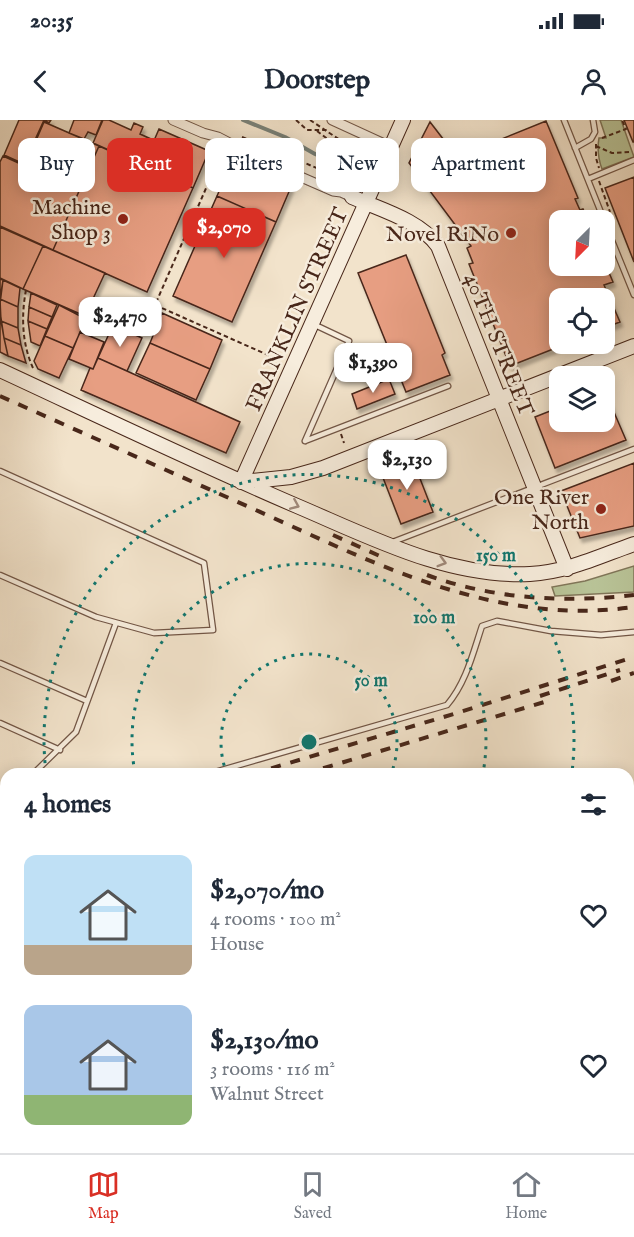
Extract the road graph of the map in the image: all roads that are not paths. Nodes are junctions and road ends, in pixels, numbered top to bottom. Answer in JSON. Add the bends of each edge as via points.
{"nodes":[{"id":1,"x":173,"y":120,"type":"edge"},
{"id":2,"x":332,"y":120,"type":"edge"},
{"id":3,"x":403,"y":120,"type":"edge"},
{"id":4,"x":573,"y":120,"type":"edge"},
{"id":5,"x":593,"y":120,"type":"edge"},
{"id":6,"x":565,"y":121,"type":"edge"},
{"id":7,"x":371,"y":138,"type":"edge"},
{"id":8,"x":395,"y":138,"type":"edge"},
{"id":9,"x":575,"y":148,"type":"junction"},
{"id":10,"x":634,"y":160,"type":"edge"},
{"id":11,"x":588,"y":179,"type":"junction"},
{"id":12,"x":371,"y":192,"type":"edge"},
{"id":13,"x":352,"y":197,"type":"joint"},
{"id":14,"x":366,"y":204,"type":"junction"},
{"id":15,"x":600,"y":210,"type":"edge"},
{"id":16,"x":615,"y":248,"type":"edge"},
{"id":17,"x":634,"y":295,"type":"edge"},
{"id":18,"x":312,"y":324,"type":"junction"},
{"id":19,"x":634,"y":346,"type":"edge"},
{"id":20,"x":0,"y":370,"type":"edge"},
{"id":21,"x":448,"y":386,"type":"dead end"},
{"id":22,"x":499,"y":399,"type":"junction"},
{"id":23,"x":634,"y":449,"type":"edge"},
{"id":24,"x":0,"y":471,"type":"edge"},
{"id":25,"x":241,"y":482,"type":"junction"},
{"id":26,"x":534,"y":487,"type":"junction"},
{"id":27,"x":387,"y":544,"type":"junction"},
{"id":28,"x":634,"y":544,"type":"edge"},
{"id":29,"x":567,"y":569,"type":"junction"},
{"id":30,"x":0,"y":575,"type":"edge"},
{"id":31,"x":116,"y":623,"type":"junction"},
{"id":32,"x":634,"y":632,"type":"edge"},
{"id":33,"x":0,"y":663,"type":"edge"},
{"id":34,"x":87,"y":701,"type":"junction"},
{"id":35,"x":0,"y":723,"type":"edge"},
{"id":36,"x":60,"y":750,"type":"junction"},
{"id":37,"x":40,"y":768,"type":"edge"},
{"id":38,"x":229,"y":768,"type":"edge"}],
"edges":[{"from":1,"to":13,"type":"street"},
{"from":2,"to":7,"type":"street"},
{"from":3,"to":8,"type":"street","name":"FRANKLIN STREET"},
{"from":4,"to":6,"type":"lane"},
{"from":5,"to":9,"type":"lane","via":[[595,132],[591,139]]},
{"from":6,"to":9,"type":"lane"},
{"from":9,"to":11,"type":"lane"},
{"from":10,"to":11,"type":"lane"},
{"from":11,"to":15,"type":"lane"},
{"from":12,"to":14,"type":"street","name":"FRANKLIN STREET"},
{"from":13,"to":14,"type":"street","name":"40TH STREET"},
{"from":14,"to":18,"type":"street","name":"FRANKLIN STREET"},
{"from":14,"to":22,"type":"street","name":"40TH STREET","via":[[417,227],[438,246]]},
{"from":16,"to":17,"type":"lane"},
{"from":18,"to":21,"type":"lane","via":[[349,341],[305,441]]},
{"from":18,"to":25,"type":"street","name":"FRANKLIN STREET"},
{"from":19,"to":22,"type":"street"},
{"from":20,"to":25,"type":"street"},
{"from":22,"to":25,"type":"street","via":[[323,468],[291,477]]},
{"from":22,"to":26,"type":"street","name":"40TH STREET"},
{"from":23,"to":26,"type":"lane"},
{"from":24,"to":31,"type":"lane","via":[[204,563],[213,630],[154,633]]},
{"from":25,"to":27,"type":"street","one_way":true},
{"from":26,"to":27,"type":"lane"},
{"from":26,"to":29,"type":"street","name":"40TH STREET"},
{"from":27,"to":29,"type":"street","one_way":true,"via":[[483,571],[529,574]]},
{"from":28,"to":29,"type":"street"},
{"from":30,"to":31,"type":"lane"},
{"from":31,"to":34,"type":"lane"},
{"from":32,"to":38,"type":"lane","via":[[561,632],[497,621],[482,626],[464,679],[447,705]]},
{"from":33,"to":34,"type":"lane"},
{"from":34,"to":36,"type":"lane","via":[[76,732]]},
{"from":35,"to":36,"type":"lane"},
{"from":36,"to":37,"type":"lane"}]}
